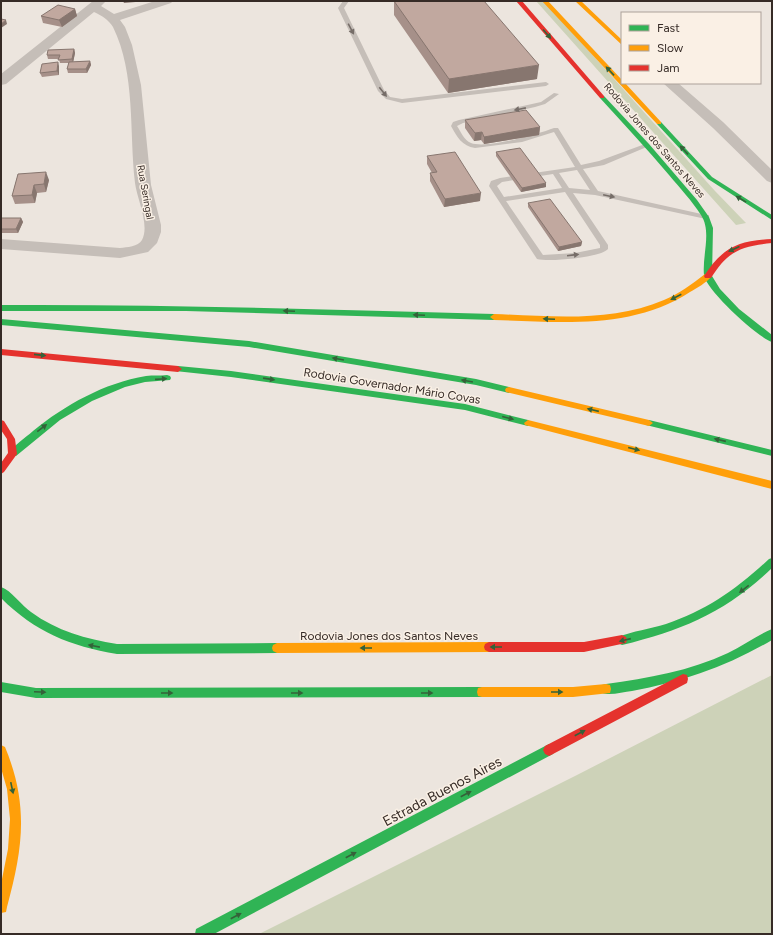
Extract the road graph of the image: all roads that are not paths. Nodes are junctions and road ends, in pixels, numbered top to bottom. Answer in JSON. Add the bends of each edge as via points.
{"nodes":[{"id":1,"x":167,"y":1,"type":"edge"},
{"id":2,"x":346,"y":1,"type":"edge"},
{"id":3,"x":519,"y":1,"type":"edge"},
{"id":4,"x":545,"y":1,"type":"edge"},
{"id":5,"x":578,"y":1,"type":"edge"},
{"id":6,"x":97,"y":4,"type":"edge"},
{"id":7,"x":113,"y":18,"type":"junction"},
{"id":8,"x":621,"y":42,"type":"edge"},
{"id":9,"x":1,"y":81,"type":"edge"},
{"id":10,"x":621,"y":83,"type":"edge"},
{"id":11,"x":546,"y":84,"type":"dead end"},
{"id":12,"x":622,"y":84,"type":"edge"},
{"id":13,"x":636,"y":84,"type":"edge"},
{"id":14,"x":671,"y":84,"type":"edge"},
{"id":15,"x":556,"y":94,"type":"dead end"},
{"id":16,"x":636,"y":99,"type":"junction"},
{"id":17,"x":648,"y":145,"type":"junction"},
{"id":18,"x":579,"y":168,"type":"junction"},
{"id":19,"x":555,"y":172,"type":"junction"},
{"id":20,"x":772,"y":178,"type":"edge"},
{"id":21,"x":567,"y":190,"type":"junction"},
{"id":22,"x":595,"y":193,"type":"junction"},
{"id":23,"x":502,"y":199,"type":"junction"},
{"id":24,"x":706,"y":217,"type":"junction"},
{"id":25,"x":772,"y":218,"type":"edge"},
{"id":26,"x":772,"y":241,"type":"edge"},
{"id":27,"x":1,"y":244,"type":"edge"},
{"id":28,"x":708,"y":276,"type":"junction"},
{"id":29,"x":1,"y":308,"type":"edge"},
{"id":30,"x":1,"y":322,"type":"edge"},
{"id":31,"x":772,"y":339,"type":"edge"},
{"id":32,"x":1,"y":352,"type":"edge"},
{"id":33,"x":230,"y":374,"type":"junction"},
{"id":34,"x":1,"y":423,"type":"edge"},
{"id":35,"x":772,"y":453,"type":"edge"},
{"id":36,"x":13,"y":454,"type":"junction"},
{"id":37,"x":1,"y":470,"type":"edge"},
{"id":38,"x":768,"y":483,"type":"edge"},
{"id":39,"x":772,"y":562,"type":"edge"},
{"id":40,"x":1,"y":591,"type":"edge"},
{"id":41,"x":772,"y":634,"type":"edge"},
{"id":42,"x":696,"y":672,"type":"junction"},
{"id":43,"x":1,"y":687,"type":"edge"},
{"id":44,"x":1,"y":751,"type":"edge"},
{"id":45,"x":1,"y":907,"type":"edge"},
{"id":46,"x":201,"y":934,"type":"edge"}],
"edges":[{"from":1,"to":7,"type":"street"},
{"from":2,"to":11,"type":"lane","one_way":true,"via":[[341,8],[380,91],[388,98],[402,100]]},
{"from":3,"to":17,"type":"main road","name":"Rodovia Jones dos Santos Neves","one_way":true},
{"from":10,"to":4,"type":"main road","name":"Rodovia Jones dos Santos Neves","one_way":true},
{"from":5,"to":8,"type":"main road"},
{"from":6,"to":7,"type":"street","name":"Rua Seringal"},
{"from":6,"to":9,"type":"street","name":"Rua Seringal"},
{"from":7,"to":27,"type":"street","name":"Rua Seringal","via":[[119,26],[131,59],[143,186],[150,213],[152,237],[138,251],[120,253]]},
{"from":16,"to":12,"type":"main road","name":"Rodovia Jones dos Santos Neves","one_way":true},
{"from":13,"to":16,"type":"main road"},
{"from":14,"to":20,"type":"street","via":[[718,124]]},
{"from":15,"to":18,"type":"lane","one_way":true,"via":[[543,103],[461,121],[454,126],[463,140],[475,146],[536,137],[556,129]]},
{"from":25,"to":16,"type":"main road","name":"Rodovia Jones dos Santos Neves","one_way":true,"via":[[710,178]]},
{"from":17,"to":18,"type":"lane","via":[[601,163]]},
{"from":17,"to":24,"type":"main road","name":"Rodovia Jones dos Santos Neves"},
{"from":18,"to":19,"type":"lane"},
{"from":18,"to":22,"type":"lane"},
{"from":19,"to":21,"type":"lane"},
{"from":19,"to":23,"type":"lane","via":[[494,183]]},
{"from":21,"to":22,"type":"lane"},
{"from":21,"to":23,"type":"lane"},
{"from":23,"to":21,"type":"lane","one_way":true,"via":[[542,257],[575,255],[604,249]]},
{"from":22,"to":24,"type":"lane","one_way":true},
{"from":24,"to":28,"type":"main road","name":"Rodovia Jones dos Santos Neves","via":[[710,228]]},
{"from":26,"to":28,"type":"main road","one_way":true,"via":[[750,242],[731,249],[718,260]]},
{"from":28,"to":29,"type":"main road","one_way":true,"via":[[677,297],[654,306],[620,314],[571,319],[236,310]]},
{"from":28,"to":31,"type":"main road","via":[[728,304]]},
{"from":35,"to":30,"type":"main road","name":"Rodovia Governador Mário Covas","one_way":true,"via":[[476,382],[249,344]]},
{"from":32,"to":33,"type":"main road","name":"Rodovia Governador Mário Covas","one_way":true},
{"from":36,"to":33,"type":"main road","one_way":true,"via":[[37,432],[63,414],[113,389],[138,380]]},
{"from":33,"to":38,"type":"main road","name":"Rodovia Governador Mário Covas","one_way":true,"via":[[465,407]]},
{"from":34,"to":36,"type":"main road","via":[[10,439]]},
{"from":36,"to":37,"type":"main road"},
{"from":39,"to":40,"type":"main road","name":"Rodovia Jones dos Santos Neves","one_way":true,"via":[[743,590],[687,622],[620,642],[584,647],[117,649],[92,646],[47,630],[13,605]]},
{"from":41,"to":42,"type":"main road","via":[[731,658]]},
{"from":43,"to":42,"type":"main road","one_way":true,"via":[[36,693],[573,692],[616,690]]},
{"from":46,"to":42,"type":"main road","name":"Estrada Buenos Aires","one_way":true},
{"from":44,"to":45,"type":"main road","one_way":true,"via":[[13,789],[16,817],[15,846]]}]}
